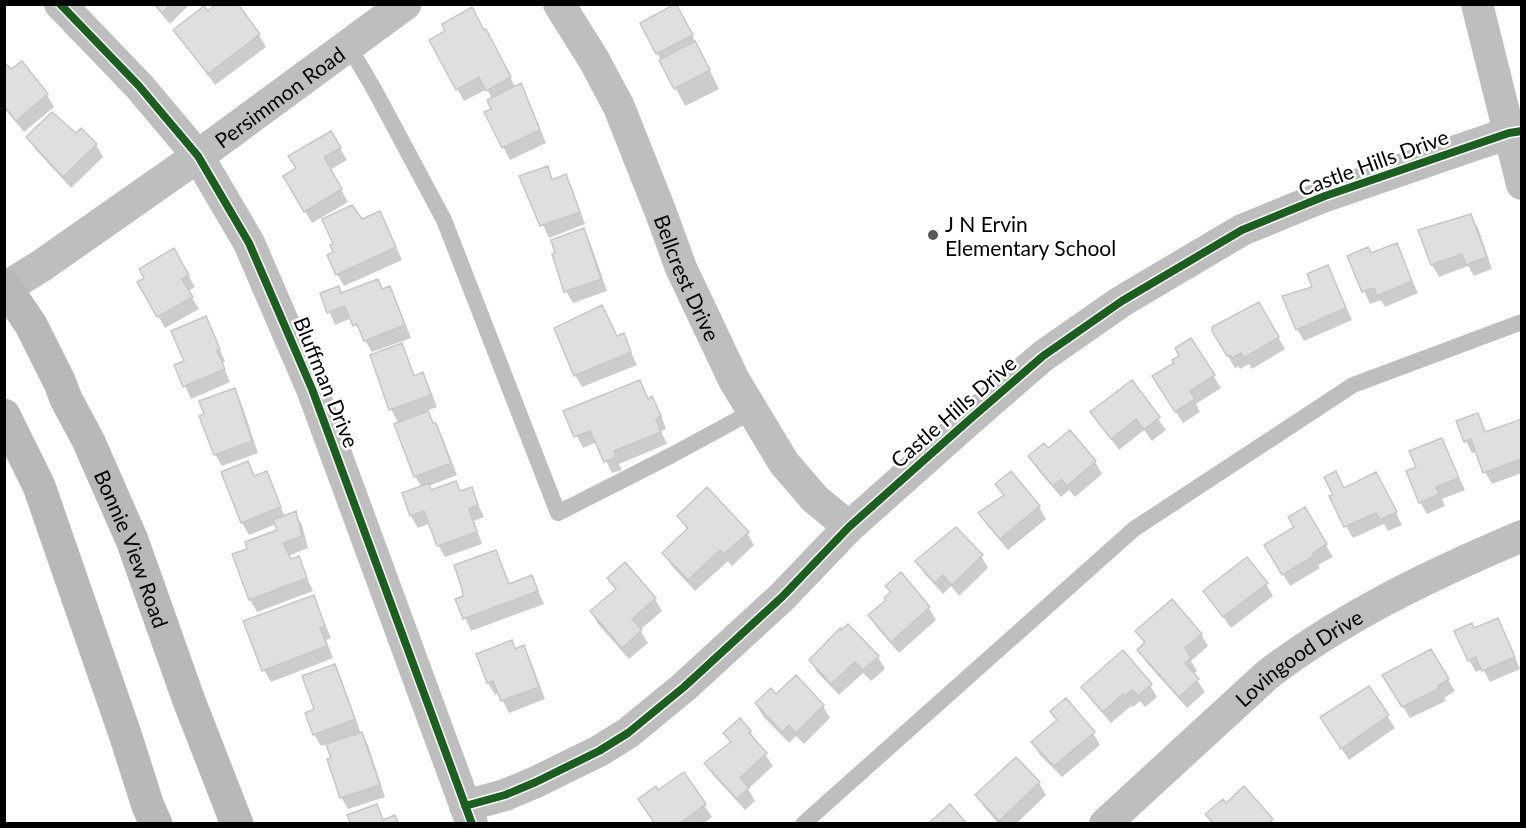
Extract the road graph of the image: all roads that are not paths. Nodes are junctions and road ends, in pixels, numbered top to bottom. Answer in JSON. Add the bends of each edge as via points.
{"nodes":[{"id":1,"x":60,"y":4,"type":"edge"},
{"id":2,"x":405,"y":4,"type":"edge"},
{"id":3,"x":559,"y":4,"type":"edge"},
{"id":4,"x":1477,"y":4,"type":"edge"},
{"id":5,"x":348,"y":45,"type":"junction"},
{"id":6,"x":1515,"y":132,"type":"edge"},
{"id":7,"x":198,"y":156,"type":"junction"},
{"id":8,"x":1521,"y":184,"type":"edge"},
{"id":9,"x":5,"y":287,"type":"edge"},
{"id":10,"x":1521,"y":322,"type":"edge"},
{"id":11,"x":753,"y":411,"type":"junction"},
{"id":12,"x":4,"y":415,"type":"edge"},
{"id":13,"x":849,"y":527,"type":"junction"},
{"id":14,"x":1521,"y":536,"type":"edge"},
{"id":15,"x":468,"y":815,"type":"edge"},
{"id":16,"x":156,"y":824,"type":"edge"},
{"id":17,"x":237,"y":824,"type":"edge"},
{"id":18,"x":803,"y":824,"type":"edge"},
{"id":19,"x":1105,"y":824,"type":"edge"}],
"edges":[{"from":1,"to":7,"type":"street","name":"Bluffman Drive","via":[[139,86]]},
{"from":2,"to":5,"type":"street","name":"Persimmon Road"},
{"from":3,"to":11,"type":"street","name":"Bellcrest Drive","via":[[619,107],[681,268],[734,380]]},
{"from":4,"to":6,"type":"street"},
{"from":5,"to":7,"type":"street","name":"Persimmon Road"},
{"from":5,"to":11,"type":"lane","via":[[444,220],[558,513]]},
{"from":6,"to":8,"type":"street"},
{"from":6,"to":13,"type":"street","name":"Castle Hills Drive","via":[[1325,196],[1242,230],[1203,252],[1122,301],[1043,356]]},
{"from":7,"to":9,"type":"street","name":"Persimmon Road"},
{"from":7,"to":15,"type":"street","name":"Bluffman Drive","via":[[249,243],[308,379]]},
{"from":9,"to":17,"type":"main road","name":"Bonnie View Road","via":[[31,325],[127,529]]},
{"from":10,"to":18,"type":"lane","via":[[1353,385],[1134,529]]},
{"from":11,"to":13,"type":"street","name":"Bellcrest Drive","via":[[784,463],[815,498]]},
{"from":12,"to":16,"type":"main road","via":[[39,486]]},
{"from":13,"to":15,"type":"street","name":"Castle Hills Drive","via":[[782,597],[628,733]]},
{"from":14,"to":19,"type":"street","name":"Lovingood Drive","via":[[1374,606],[1295,654],[1267,675]]}]}
